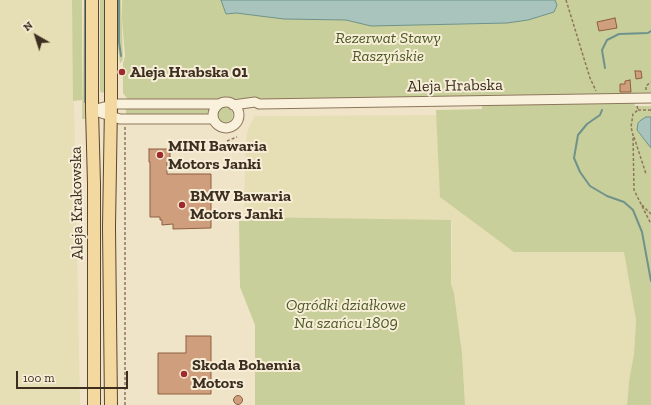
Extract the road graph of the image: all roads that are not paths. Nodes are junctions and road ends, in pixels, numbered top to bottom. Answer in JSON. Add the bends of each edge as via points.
{"nodes":[{"id":1,"x":92,"y":0,"type":"edge"},
{"id":2,"x":110,"y":0,"type":"edge"},
{"id":3,"x":651,"y":98,"type":"edge"},
{"id":4,"x":219,"y":104,"type":"junction"},
{"id":5,"x":233,"y":104,"type":"junction"},
{"id":6,"x":258,"y":104,"type":"junction"},
{"id":7,"x":92,"y":110,"type":"junction"},
{"id":8,"x":111,"y":110,"type":"junction"},
{"id":9,"x":238,"y":116,"type":"junction"},
{"id":10,"x":214,"y":119,"type":"junction"},
{"id":11,"x":92,"y":126,"type":"junction"},
{"id":12,"x":110,"y":139,"type":"junction"},
{"id":13,"x":94,"y":405,"type":"edge"},
{"id":14,"x":111,"y":405,"type":"edge"}],
"edges":[{"from":1,"to":7,"type":"main road","name":"Aleja Krakowska"},
{"from":2,"to":8,"type":"main road","name":"Aleja Krakowska"},
{"from":3,"to":6,"type":"street","name":"Aleja Hrabska"},
{"from":4,"to":5,"type":"street"},
{"from":4,"to":8,"type":"street"},
{"from":4,"to":10,"type":"street","via":[[213,112]]},
{"from":5,"to":6,"type":"street","name":"Aleja Hrabska"},
{"from":5,"to":9,"type":"street"},
{"from":6,"to":9,"type":"street","name":"Aleja Hrabska"},
{"from":7,"to":8,"type":"street"},
{"from":7,"to":11,"type":"main road","name":"Aleja Krakowska"},
{"from":8,"to":10,"type":"street","via":[[120,119]]},
{"from":8,"to":12,"type":"main road","name":"Aleja Krakowska"},
{"from":9,"to":10,"type":"street","via":[[235,124],[226,128],[219,126]]},
{"from":11,"to":12,"type":"main road","via":[[104,128]]},
{"from":11,"to":13,"type":"main road","name":"Aleja Krakowska"},
{"from":12,"to":14,"type":"main road","name":"Aleja Krakowska"}]}
